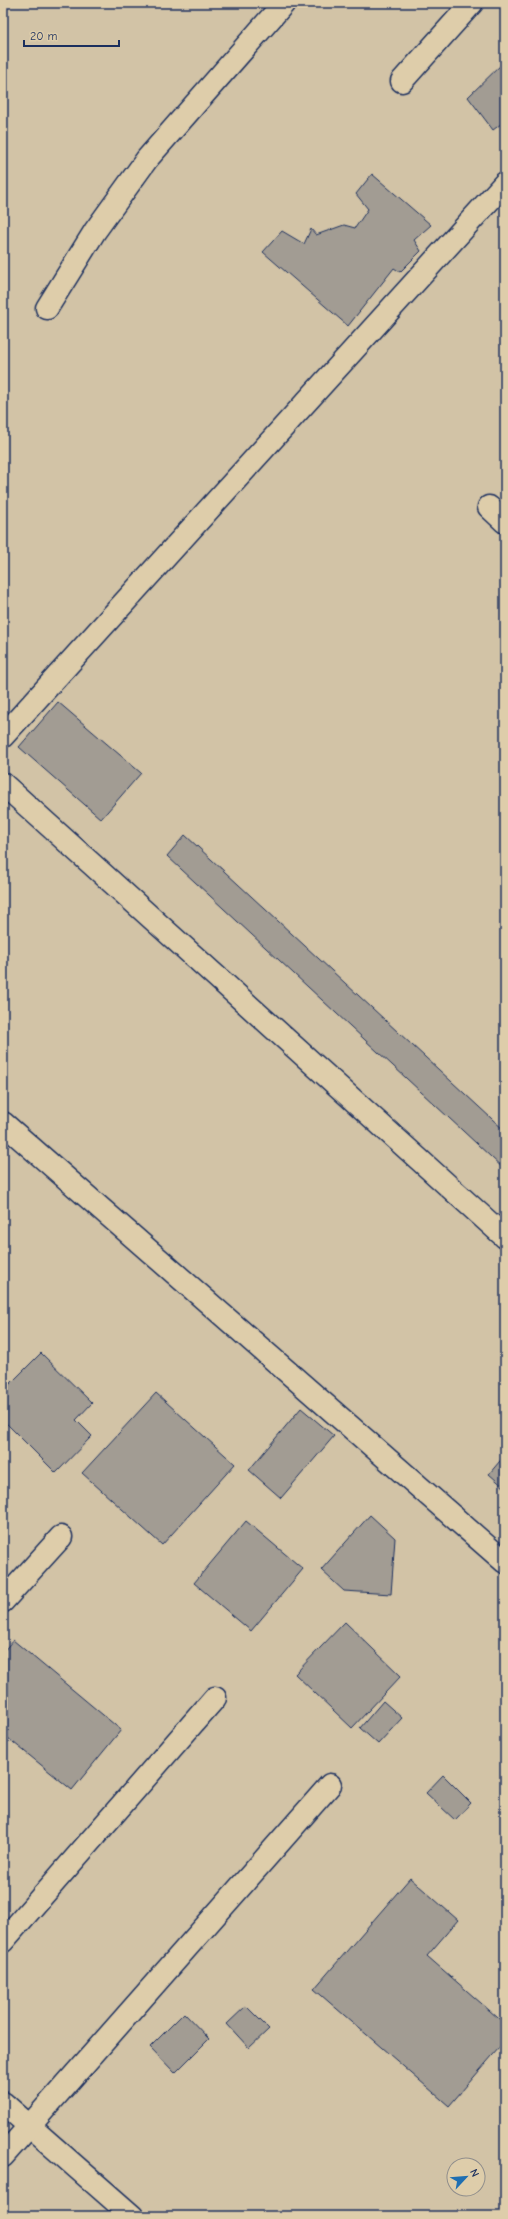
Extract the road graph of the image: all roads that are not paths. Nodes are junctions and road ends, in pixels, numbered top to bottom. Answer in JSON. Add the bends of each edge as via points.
{"nodes":[{"id":1,"x":284,"y":3,"type":"edge"},
{"id":2,"x":472,"y":3,"type":"edge"},
{"id":3,"x":402,"y":81,"type":"dead end"},
{"id":4,"x":505,"y":183,"type":"edge"},
{"id":5,"x":47,"y":308,"type":"dead end"},
{"id":6,"x":489,"y":507,"type":"dead end"},
{"id":7,"x":505,"y":522,"type":"edge"},
{"id":8,"x":3,"y":736,"type":"edge"},
{"id":9,"x":3,"y":784,"type":"edge"},
{"id":10,"x":3,"y":1123,"type":"edge"},
{"id":11,"x":505,"y":1237,"type":"edge"},
{"id":12,"x":61,"y":1537,"type":"dead end"},
{"id":13,"x":505,"y":1562,"type":"edge"},
{"id":14,"x":3,"y":1601,"type":"edge"},
{"id":15,"x":215,"y":1698,"type":"dead end"},
{"id":16,"x":330,"y":1785,"type":"dead end"},
{"id":17,"x":3,"y":1941,"type":"edge"},
{"id":18,"x":3,"y":2103,"type":"edge"},
{"id":19,"x":30,"y":2127,"type":"junction"},
{"id":20,"x":3,"y":2156,"type":"edge"},
{"id":21,"x":132,"y":2216,"type":"edge"}],
"edges":[{"from":1,"to":5,"type":"street","via":[[147,159],[95,231]]},
{"from":2,"to":3,"type":"street"},
{"from":4,"to":8,"type":"street"},
{"from":6,"to":7,"type":"street"},
{"from":9,"to":11,"type":"street"},
{"from":10,"to":13,"type":"street"},
{"from":12,"to":14,"type":"street"},
{"from":15,"to":17,"type":"street"},
{"from":16,"to":19,"type":"street"},
{"from":18,"to":19,"type":"street"},
{"from":19,"to":20,"type":"street"},
{"from":19,"to":21,"type":"street"}]}
